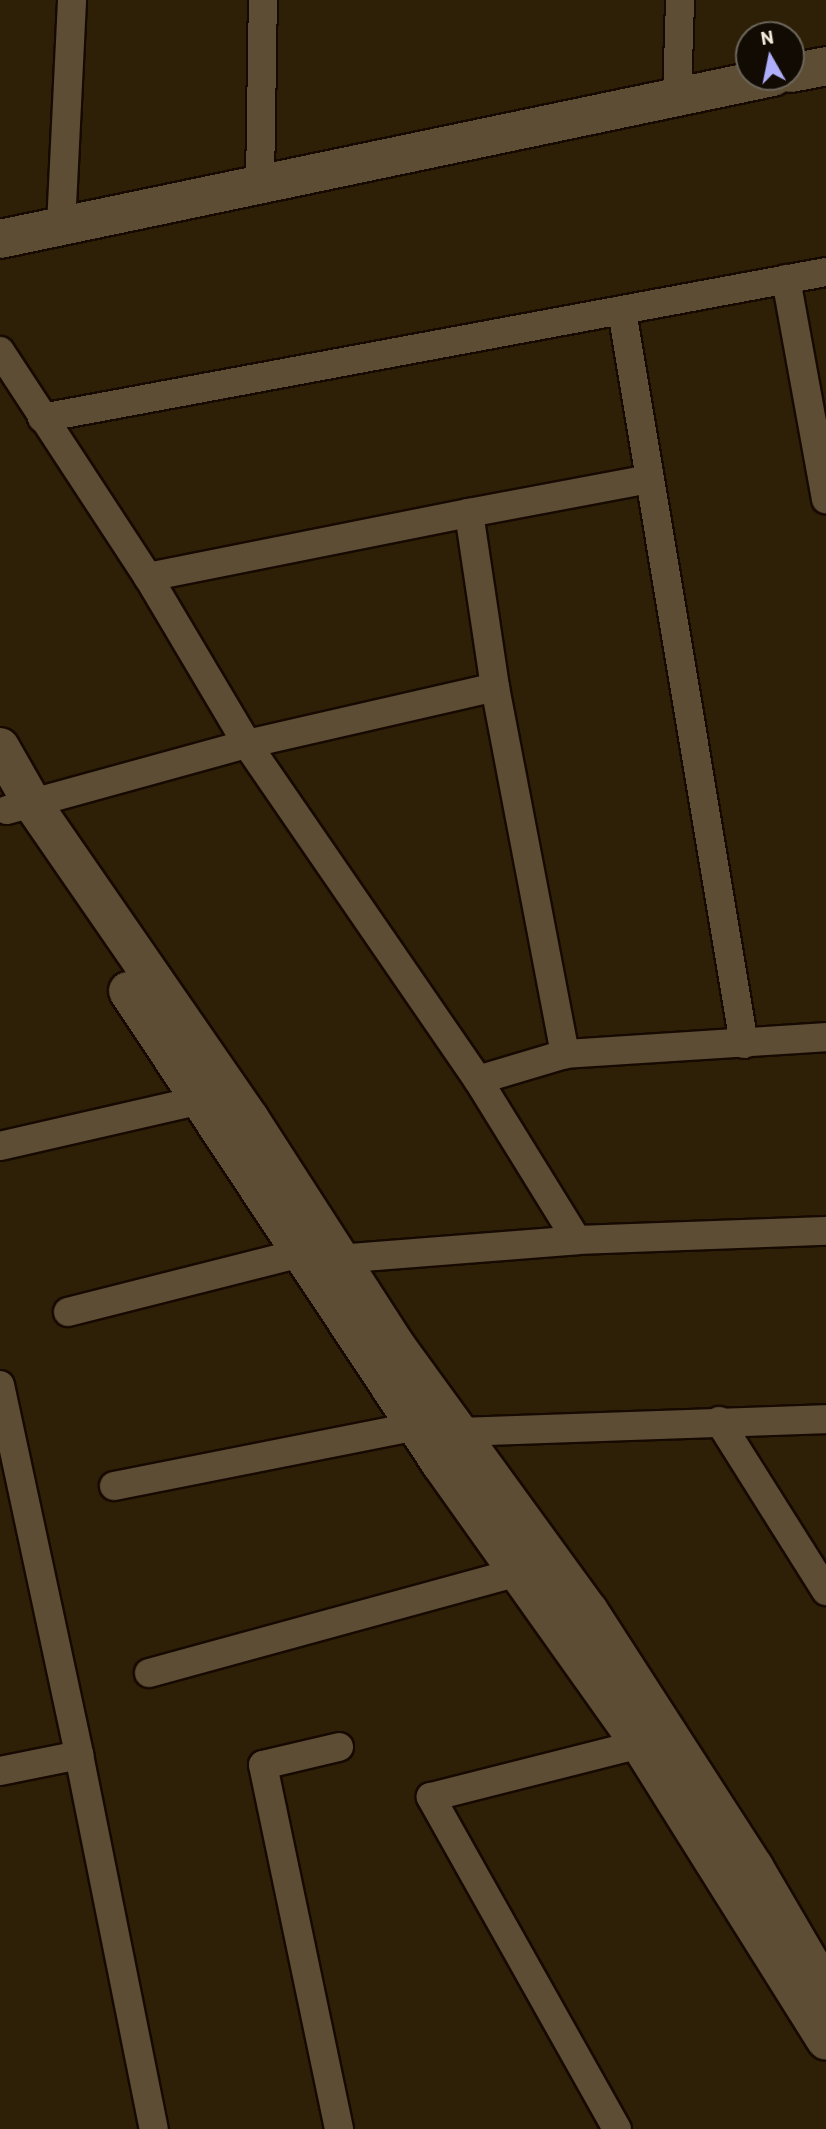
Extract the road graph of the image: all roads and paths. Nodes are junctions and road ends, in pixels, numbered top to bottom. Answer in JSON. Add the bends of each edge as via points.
{"nodes":[{"id":1,"x":72,"y":0,"type":"edge"},
{"id":2,"x":263,"y":0,"type":"edge"},
{"id":3,"x":680,"y":0,"type":"edge"},
{"id":4,"x":826,"y":66,"type":"edge"},
{"id":5,"x":805,"y":70,"type":"edge"},
{"id":6,"x":735,"y":85,"type":"edge"},
{"id":7,"x":677,"y":97,"type":"junction"},
{"id":8,"x":260,"y":184,"type":"junction"},
{"id":9,"x":61,"y":226,"type":"junction"},
{"id":10,"x":0,"y":239,"type":"edge"},
{"id":11,"x":826,"y":272,"type":"edge"},
{"id":12,"x":786,"y":279,"type":"junction"},
{"id":13,"x":622,"y":311,"type":"junction"},
{"id":14,"x":0,"y":351,"type":"edge"},
{"id":15,"x":42,"y":418,"type":"junction"},
{"id":16,"x":649,"y":479,"type":"junction"},
{"id":17,"x":826,"y":499,"type":"edge"},
{"id":18,"x":469,"y":513,"type":"junction"},
{"id":19,"x":148,"y":577,"type":"junction"},
{"id":20,"x":495,"y":687,"type":"junction"},
{"id":21,"x":247,"y":744,"type":"junction"},
{"id":22,"x":9,"y":785,"type":"edge"},
{"id":23,"x":826,"y":1037,"type":"edge"},
{"id":24,"x":744,"y":1044,"type":"junction"},
{"id":25,"x":565,"y":1054,"type":"junction"},
{"id":26,"x":478,"y":1080,"type":"junction"},
{"id":27,"x":201,"y":1100,"type":"junction"},
{"id":28,"x":0,"y":1146,"type":"edge"},
{"id":29,"x":276,"y":1187,"type":"junction"},
{"id":30,"x":826,"y":1231,"type":"edge"},
{"id":31,"x":577,"y":1240,"type":"junction"},
{"id":32,"x":302,"y":1253,"type":"junction"},
{"id":33,"x":338,"y":1259,"type":"junction"},
{"id":34,"x":68,"y":1312,"type":"dead end"},
{"id":35,"x":0,"y":1385,"type":"edge"},
{"id":36,"x":826,"y":1419,"type":"edge"},
{"id":37,"x":719,"y":1421,"type":"junction"},
{"id":38,"x":416,"y":1426,"type":"junction"},
{"id":39,"x":458,"y":1432,"type":"junction"},
{"id":40,"x":114,"y":1486,"type":"dead end"},
{"id":41,"x":518,"y":1572,"type":"junction"},
{"id":42,"x":826,"y":1591,"type":"edge"},
{"id":43,"x":149,"y":1673,"type":"dead end"},
{"id":44,"x":640,"y":1744,"type":"junction"},
{"id":45,"x":339,"y":1747,"type":"dead end"},
{"id":46,"x":79,"y":1755,"type":"junction"},
{"id":47,"x":0,"y":1771,"type":"edge"},
{"id":48,"x":826,"y":1990,"type":"edge"},
{"id":49,"x":826,"y":2042,"type":"edge"},
{"id":50,"x":154,"y":2129,"type":"edge"},
{"id":51,"x":339,"y":2129,"type":"edge"},
{"id":52,"x":617,"y":2129,"type":"edge"}],
"edges":[{"from":1,"to":9,"type":"street"},
{"from":2,"to":8,"type":"street"},
{"from":3,"to":7,"type":"street"},
{"from":4,"to":5,"type":"street"},
{"from":6,"to":7,"type":"street"},
{"from":7,"to":8,"type":"street"},
{"from":8,"to":9,"type":"street"},
{"from":9,"to":10,"type":"street"},
{"from":11,"to":12,"type":"street"},
{"from":12,"to":13,"type":"street"},
{"from":12,"to":17,"type":"street"},
{"from":13,"to":15,"type":"street"},
{"from":13,"to":16,"type":"street"},
{"from":14,"to":15,"type":"street"},
{"from":15,"to":19,"type":"street"},
{"from":16,"to":18,"type":"street"},
{"from":16,"to":24,"type":"street"},
{"from":18,"to":19,"type":"street"},
{"from":18,"to":20,"type":"street"},
{"from":19,"to":21,"type":"street"},
{"from":20,"to":21,"type":"street"},
{"from":20,"to":25,"type":"street"},
{"from":21,"to":22,"type":"street"},
{"from":21,"to":26,"type":"street"},
{"from":22,"to":27,"type":"street"},
{"from":22,"to":29,"type":"street"},
{"from":23,"to":24,"type":"street"},
{"from":24,"to":25,"type":"street"},
{"from":25,"to":26,"type":"street"},
{"from":26,"to":31,"type":"street"},
{"from":27,"to":28,"type":"street"},
{"from":27,"to":29,"type":"street"},
{"from":29,"to":32,"type":"street"},
{"from":29,"to":33,"type":"street"},
{"from":30,"to":31,"type":"street"},
{"from":31,"to":33,"type":"street"},
{"from":32,"to":34,"type":"street"},
{"from":32,"to":38,"type":"street"},
{"from":33,"to":39,"type":"street"},
{"from":35,"to":46,"type":"street"},
{"from":36,"to":37,"type":"street"},
{"from":37,"to":39,"type":"street"},
{"from":37,"to":42,"type":"street"},
{"from":38,"to":40,"type":"street"},
{"from":38,"to":41,"type":"street"},
{"from":39,"to":48,"type":"street","via":[[521,1512],[663,1724]]},
{"from":41,"to":43,"type":"street"},
{"from":41,"to":44,"type":"street"},
{"from":44,"to":49,"type":"street"},
{"from":44,"to":52,"type":"street","via":[[431,1797]]},
{"from":45,"to":51,"type":"street","via":[[263,1765]]},
{"from":46,"to":47,"type":"street"},
{"from":46,"to":50,"type":"street"}]}
